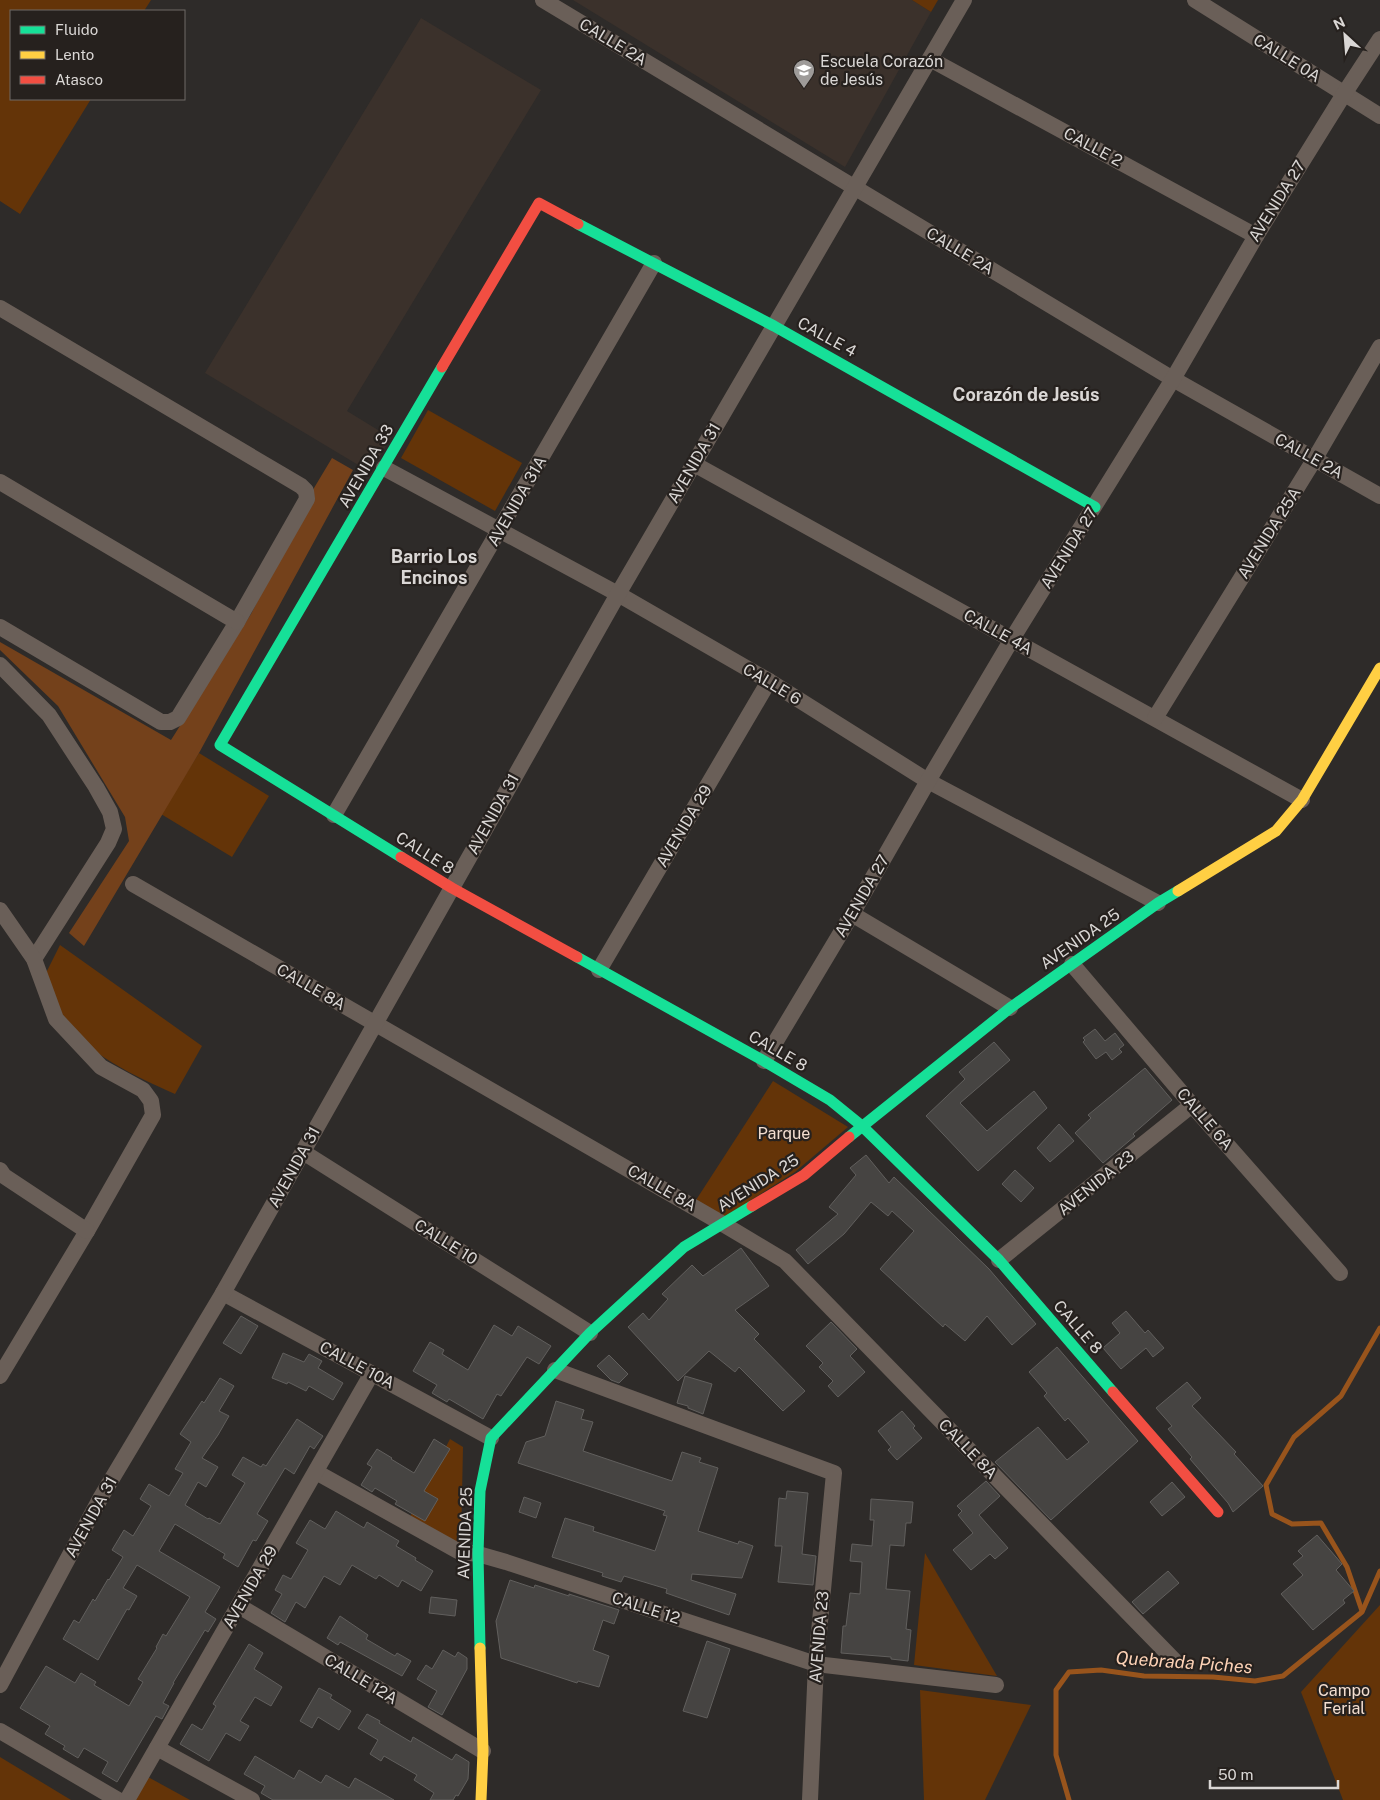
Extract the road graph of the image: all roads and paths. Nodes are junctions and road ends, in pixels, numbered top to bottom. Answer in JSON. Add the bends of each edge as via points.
{"nodes":[{"id":1,"x":543,"y":0,"type":"edge"},
{"id":2,"x":964,"y":0,"type":"edge"},
{"id":3,"x":1195,"y":0,"type":"edge"},
{"id":4,"x":1380,"y":39,"type":"edge"},
{"id":5,"x":930,"y":59,"type":"junction"},
{"id":6,"x":1344,"y":94,"type":"junction"},
{"id":7,"x":1380,"y":116,"type":"edge"},
{"id":8,"x":854,"y":188,"type":"junction"},
{"id":9,"x":539,"y":203,"type":"joint"},
{"id":10,"x":1256,"y":236,"type":"junction"},
{"id":11,"x":654,"y":263,"type":"junction"},
{"id":12,"x":0,"y":308,"type":"edge"},
{"id":13,"x":774,"y":326,"type":"junction"},
{"id":14,"x":1380,"y":347,"type":"edge"},
{"id":15,"x":1173,"y":379,"type":"junction"},
{"id":16,"x":1314,"y":460,"type":"junction"},
{"id":17,"x":694,"y":464,"type":"junction"},
{"id":18,"x":384,"y":468,"type":"junction"},
{"id":19,"x":0,"y":482,"type":"edge"},
{"id":20,"x":1380,"y":496,"type":"edge"},
{"id":21,"x":1095,"y":507,"type":"junction"},
{"id":22,"x":500,"y":531,"type":"junction"},
{"id":23,"x":618,"y":594,"type":"junction"},
{"id":24,"x":237,"y":622,"type":"junction"},
{"id":25,"x":0,"y":627,"type":"edge"},
{"id":26,"x":1012,"y":640,"type":"junction"},
{"id":27,"x":0,"y":665,"type":"edge"},
{"id":28,"x":1380,"y":668,"type":"edge"},
{"id":29,"x":769,"y":681,"type":"junction"},
{"id":30,"x":1155,"y":718,"type":"junction"},
{"id":31,"x":220,"y":745,"type":"joint"},
{"id":32,"x":928,"y":781,"type":"junction"},
{"id":33,"x":1302,"y":800,"type":"junction"},
{"id":34,"x":334,"y":815,"type":"junction"},
{"id":35,"x":133,"y":884,"type":"dead end"},
{"id":36,"x":452,"y":888,"type":"junction"},
{"id":37,"x":1158,"y":903,"type":"junction"},
{"id":38,"x":0,"y":910,"type":"edge"},
{"id":39,"x":852,"y":914,"type":"junction"},
{"id":40,"x":34,"y":959,"type":"junction"},
{"id":41,"x":1072,"y":964,"type":"junction"},
{"id":42,"x":599,"y":970,"type":"junction"},
{"id":43,"x":1010,"y":1008,"type":"junction"},
{"id":44,"x":375,"y":1024,"type":"junction"},
{"id":45,"x":764,"y":1061,"type":"junction"},
{"id":46,"x":1192,"y":1105,"type":"junction"},
{"id":47,"x":862,"y":1126,"type":"junction"},
{"id":48,"x":303,"y":1152,"type":"junction"},
{"id":49,"x":0,"y":1170,"type":"edge"},
{"id":50,"x":723,"y":1224,"type":"junction"},
{"id":51,"x":87,"y":1231,"type":"junction"},
{"id":52,"x":999,"y":1260,"type":"junction"},
{"id":53,"x":1340,"y":1273,"type":"dead end"},
{"id":54,"x":223,"y":1293,"type":"junction"},
{"id":55,"x":590,"y":1333,"type":"junction"},
{"id":56,"x":2,"y":1364,"type":"edge"},
{"id":57,"x":555,"y":1370,"type":"junction"},
{"id":58,"x":372,"y":1373,"type":"junction"},
{"id":59,"x":491,"y":1438,"type":"junction"},
{"id":60,"x":316,"y":1472,"type":"junction"},
{"id":61,"x":1218,"y":1512,"type":"dead end"},
{"id":62,"x":478,"y":1554,"type":"junction"},
{"id":63,"x":238,"y":1606,"type":"junction"},
{"id":64,"x":1174,"y":1660,"type":"dead end"},
{"id":65,"x":816,"y":1664,"type":"junction"},
{"id":66,"x":0,"y":1685,"type":"edge"},
{"id":67,"x":996,"y":1685,"type":"dead end"},
{"id":68,"x":0,"y":1731,"type":"edge"},
{"id":69,"x":157,"y":1748,"type":"junction"},
{"id":70,"x":483,"y":1751,"type":"junction"},
{"id":71,"x":118,"y":1800,"type":"edge"},
{"id":72,"x":127,"y":1800,"type":"edge"},
{"id":73,"x":252,"y":1800,"type":"edge"},
{"id":74,"x":481,"y":1800,"type":"edge"},
{"id":75,"x":810,"y":1800,"type":"edge"}],
"edges":[{"from":1,"to":8,"type":"street","name":"CALLE 2A"},
{"from":2,"to":5,"type":"street","name":"AVENIDA 31"},
{"from":3,"to":6,"type":"street","name":"CALLE 0A"},
{"from":4,"to":6,"type":"street","name":"AVENIDA 27"},
{"from":5,"to":8,"type":"street","name":"AVENIDA 31"},
{"from":5,"to":10,"type":"street","name":"CALLE 2"},
{"from":6,"to":7,"type":"street","name":"CALLE 0A"},
{"from":6,"to":10,"type":"street","name":"AVENIDA 27"},
{"from":8,"to":13,"type":"street","name":"AVENIDA 31"},
{"from":8,"to":15,"type":"street","name":"CALLE 2A"},
{"from":9,"to":11,"type":"street","name":"CALLE 4"},
{"from":9,"to":18,"type":"street","name":"AVENIDA 33"},
{"from":10,"to":15,"type":"street","name":"AVENIDA 27"},
{"from":11,"to":13,"type":"street","name":"CALLE 4"},
{"from":11,"to":22,"type":"street","name":"AVENIDA 31A"},
{"from":12,"to":24,"type":"street","via":[[306,491],[307,499]]},
{"from":13,"to":17,"type":"street","name":"AVENIDA 31"},
{"from":13,"to":21,"type":"street","name":"CALLE 4"},
{"from":14,"to":16,"type":"street","name":"AVENIDA 25A"},
{"from":15,"to":16,"type":"street","name":"CALLE 2A"},
{"from":15,"to":21,"type":"street","name":"AVENIDA 27"},
{"from":16,"to":20,"type":"street","name":"CALLE 2A"},
{"from":16,"to":30,"type":"street","name":"AVENIDA 25A"},
{"from":17,"to":23,"type":"street","name":"AVENIDA 31"},
{"from":17,"to":26,"type":"street","name":"CALLE 4A"},
{"from":18,"to":22,"type":"street","name":"CALLE 6"},
{"from":18,"to":31,"type":"street","name":"AVENIDA 33"},
{"from":19,"to":24,"type":"street"},
{"from":21,"to":26,"type":"street","name":"AVENIDA 27"},
{"from":22,"to":23,"type":"street","name":"CALLE 6"},
{"from":22,"to":34,"type":"street","name":"AVENIDA 31A"},
{"from":23,"to":29,"type":"street","name":"CALLE 6"},
{"from":23,"to":36,"type":"street","name":"AVENIDA 31"},
{"from":24,"to":25,"type":"street","via":[[178,718],[170,722],[161,722]]},
{"from":26,"to":30,"type":"street","name":"CALLE 4A"},
{"from":26,"to":32,"type":"street","name":"AVENIDA 27"},
{"from":27,"to":40,"type":"street","via":[[49,715],[101,795],[114,829]]},
{"from":28,"to":33,"type":"street","name":"AVENIDA 25"},
{"from":29,"to":32,"type":"street","name":"CALLE 6"},
{"from":29,"to":42,"type":"street","name":"AVENIDA 29"},
{"from":30,"to":33,"type":"street","name":"CALLE 4A"},
{"from":31,"to":34,"type":"street","name":"CALLE 8"},
{"from":32,"to":37,"type":"street","name":"CALLE 6"},
{"from":32,"to":39,"type":"street","name":"AVENIDA 27"},
{"from":33,"to":37,"type":"street","name":"AVENIDA 25","via":[[1276,831]]},
{"from":34,"to":36,"type":"street","name":"CALLE 8"},
{"from":35,"to":44,"type":"street","name":"CALLE 8A"},
{"from":36,"to":42,"type":"street","name":"CALLE 8"},
{"from":36,"to":44,"type":"street","name":"AVENIDA 31"},
{"from":37,"to":41,"type":"street","name":"AVENIDA 25"},
{"from":38,"to":40,"type":"street"},
{"from":39,"to":43,"type":"street"},
{"from":39,"to":45,"type":"street","name":"AVENIDA 27"},
{"from":40,"to":51,"type":"street","via":[[56,1019],[101,1067],[143,1090],[151,1101],[152,1115]]},
{"from":41,"to":43,"type":"street","name":"AVENIDA 25"},
{"from":41,"to":46,"type":"street","name":"CALLE 6A"},
{"from":42,"to":45,"type":"street","name":"CALLE 8"},
{"from":43,"to":47,"type":"street","name":"AVENIDA 25"},
{"from":44,"to":48,"type":"street","name":"AVENIDA 31"},
{"from":44,"to":50,"type":"street","name":"CALLE 8A"},
{"from":45,"to":47,"type":"street","name":"CALLE 8","via":[[830,1100]]},
{"from":46,"to":52,"type":"street","name":"AVENIDA 23"},
{"from":46,"to":53,"type":"street","name":"CALLE 6A"},
{"from":47,"to":50,"type":"street","name":"AVENIDA 25","via":[[804,1175]]},
{"from":47,"to":52,"type":"street","name":"CALLE 8"},
{"from":48,"to":54,"type":"street","name":"AVENIDA 31"},
{"from":48,"to":55,"type":"street","name":"CALLE 10"},
{"from":49,"to":51,"type":"street","via":[[4,1176]]},
{"from":50,"to":55,"type":"street","name":"AVENIDA 25","via":[[684,1247]]},
{"from":50,"to":64,"type":"street","name":"CALLE 8A","via":[[785,1261]]},
{"from":51,"to":56,"type":"street"},
{"from":52,"to":61,"type":"street","name":"CALLE 8"},
{"from":54,"to":58,"type":"street","name":"CALLE 10A"},
{"from":54,"to":66,"type":"street","name":"AVENIDA 31","via":[[101,1497]]},
{"from":55,"to":57,"type":"street","name":"AVENIDA 25"},
{"from":57,"to":59,"type":"street","name":"AVENIDA 25"},
{"from":57,"to":65,"type":"street","name":"AVENIDA 23","via":[[834,1473]]},
{"from":58,"to":59,"type":"street","name":"CALLE 10A"},
{"from":58,"to":60,"type":"street","name":"AVENIDA 29"},
{"from":59,"to":62,"type":"street","name":"AVENIDA 25","via":[[480,1491]]},
{"from":60,"to":62,"type":"street","name":"CALLE 12","via":[[458,1551]]},
{"from":60,"to":63,"type":"street","name":"AVENIDA 29"},
{"from":62,"to":65,"type":"street","name":"CALLE 12"},
{"from":62,"to":70,"type":"street","name":"AVENIDA 25"},
{"from":63,"to":69,"type":"street","name":"AVENIDA 29"},
{"from":63,"to":70,"type":"street","name":"CALLE 12A"},
{"from":65,"to":67,"type":"street","name":"CALLE 12"},
{"from":65,"to":75,"type":"street","name":"AVENIDA 23"},
{"from":68,"to":71,"type":"street"},
{"from":69,"to":72,"type":"street","name":"AVENIDA 29"},
{"from":69,"to":73,"type":"street"},
{"from":70,"to":74,"type":"street","name":"AVENIDA 25"}]}
